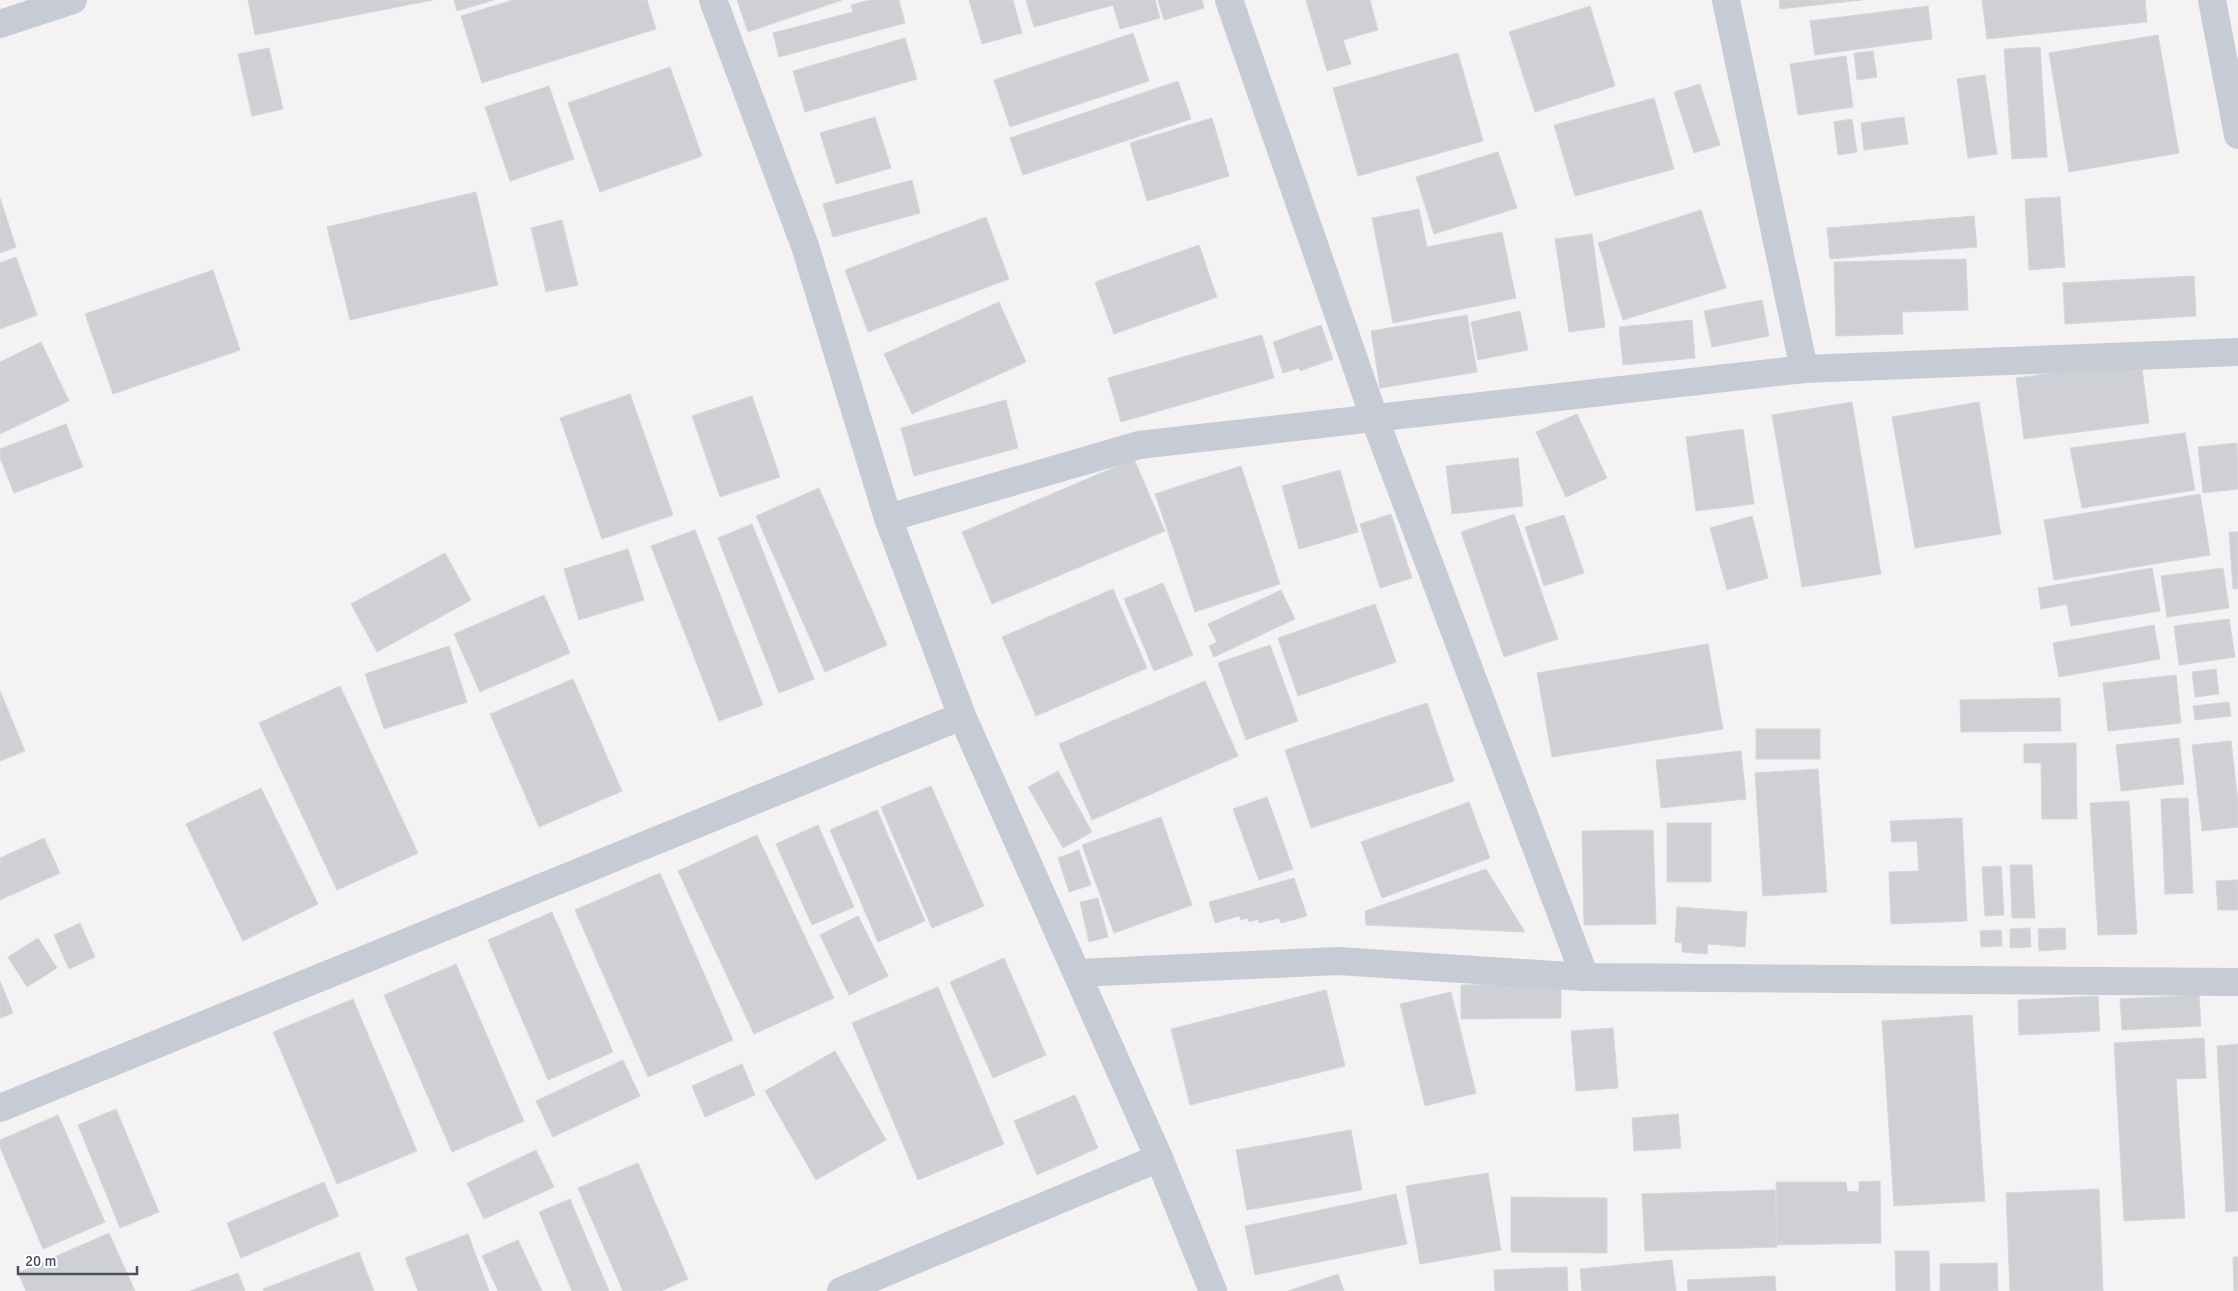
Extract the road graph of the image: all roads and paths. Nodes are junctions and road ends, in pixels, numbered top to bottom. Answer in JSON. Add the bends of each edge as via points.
{"nodes":[{"id":1,"x":73,"y":0,"type":"edge"},
{"id":2,"x":713,"y":0,"type":"edge"},
{"id":3,"x":1229,"y":0,"type":"edge"},
{"id":4,"x":1726,"y":0,"type":"edge"},
{"id":5,"x":2212,"y":0,"type":"edge"},
{"id":6,"x":0,"y":24,"type":"edge"},
{"id":7,"x":2238,"y":134,"type":"edge"},
{"id":8,"x":2238,"y":352,"type":"edge"},
{"id":9,"x":1804,"y":368,"type":"junction"},
{"id":10,"x":1374,"y":417,"type":"junction"},
{"id":11,"x":888,"y":518,"type":"junction"},
{"id":12,"x":962,"y":716,"type":"junction"},
{"id":13,"x":1078,"y":973,"type":"junction"},
{"id":14,"x":1585,"y":977,"type":"junction"},
{"id":15,"x":2238,"y":982,"type":"edge"},
{"id":16,"x":0,"y":1108,"type":"edge"},
{"id":17,"x":1159,"y":1158,"type":"junction"},
{"id":18,"x":841,"y":1291,"type":"edge"},
{"id":19,"x":1212,"y":1291,"type":"edge"}],
"edges":[{"from":1,"to":6,"type":"street"},
{"from":2,"to":11,"type":"street","via":[[805,246]]},
{"from":3,"to":10,"type":"street"},
{"from":4,"to":9,"type":"street"},
{"from":5,"to":7,"type":"street"},
{"from":8,"to":9,"type":"street"},
{"from":9,"to":10,"type":"street"},
{"from":10,"to":11,"type":"street","via":[[1139,445]]},
{"from":10,"to":14,"type":"street"},
{"from":11,"to":12,"type":"street"},
{"from":12,"to":13,"type":"street"},
{"from":12,"to":16,"type":"street"},
{"from":13,"to":14,"type":"street","via":[[1338,961]]},
{"from":13,"to":17,"type":"street"},
{"from":14,"to":15,"type":"street"},
{"from":17,"to":18,"type":"street"},
{"from":17,"to":19,"type":"street"}]}
